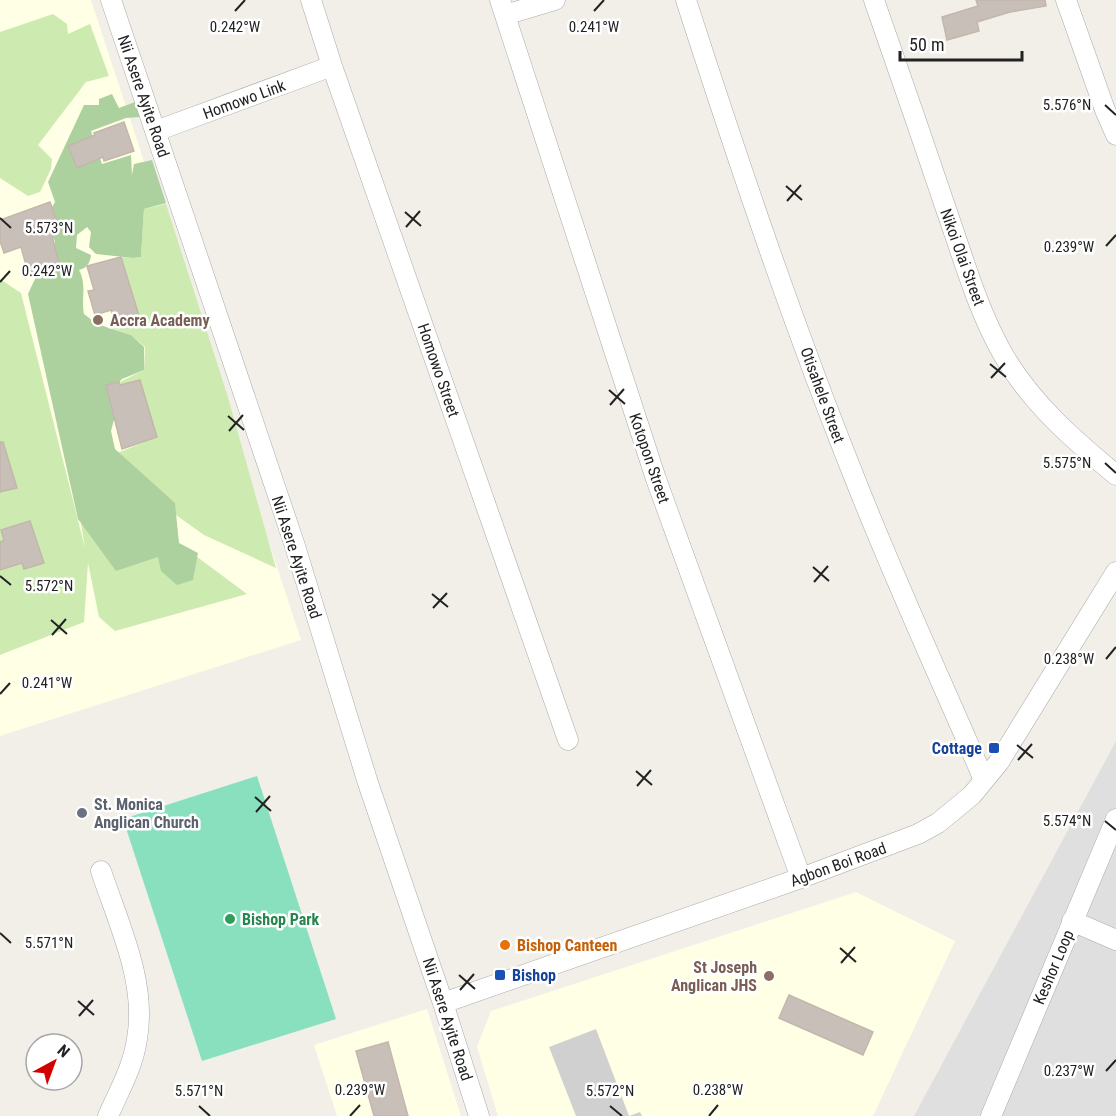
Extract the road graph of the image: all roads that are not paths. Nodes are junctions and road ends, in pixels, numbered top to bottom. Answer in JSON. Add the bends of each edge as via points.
{"nodes":[{"id":1,"x":111,"y":0,"type":"edge"},
{"id":2,"x":311,"y":0,"type":"edge"},
{"id":3,"x":555,"y":0,"type":"edge"},
{"id":4,"x":686,"y":0,"type":"edge"},
{"id":5,"x":874,"y":0,"type":"edge"},
{"id":6,"x":1066,"y":0,"type":"edge"},
{"id":7,"x":502,"y":7,"type":"edge"},
{"id":8,"x":332,"y":66,"type":"junction"},
{"id":9,"x":156,"y":131,"type":"junction"},
{"id":10,"x":1116,"y":135,"type":"edge"},
{"id":11,"x":1116,"y":475,"type":"edge"},
{"id":12,"x":1116,"y":572,"type":"edge"},
{"id":13,"x":568,"y":740,"type":"dead end"},
{"id":14,"x":984,"y":780,"type":"junction"},
{"id":15,"x":1116,"y":819,"type":"edge"},
{"id":16,"x":101,"y":871,"type":"dead end"},
{"id":17,"x":801,"y":878,"type":"junction"},
{"id":18,"x":1072,"y":921,"type":"junction"},
{"id":19,"x":1116,"y":940,"type":"edge"},
{"id":20,"x":443,"y":1003,"type":"junction"},
{"id":21,"x":108,"y":1116,"type":"edge"},
{"id":22,"x":478,"y":1116,"type":"edge"},
{"id":23,"x":991,"y":1116,"type":"edge"}],
"edges":[{"from":1,"to":9,"type":"street","name":"Nii Asere Ayite Road"},
{"from":2,"to":8,"type":"street","name":"Homowo Street"},
{"from":3,"to":7,"type":"street"},
{"from":4,"to":14,"type":"street","name":"Otisahele Street","via":[[741,169],[833,424]]},
{"from":5,"to":11,"type":"street","name":"Nikoi Olai Street","via":[[978,302],[1004,355],[1044,409]]},
{"from":6,"to":10,"type":"street"},
{"from":7,"to":17,"type":"street","name":"Kotopon Street","via":[[656,479]]},
{"from":8,"to":9,"type":"street","name":"Homowo Link"},
{"from":8,"to":13,"type":"street","name":"Homowo Street"},
{"from":9,"to":20,"type":"street","name":"Nii Asere Ayite Road"},
{"from":12,"to":14,"type":"street","name":"Agbon Boi Road","via":[[1015,739]]},
{"from":14,"to":17,"type":"street","name":"Agbon Boi Road","via":[[957,809],[918,834]]},
{"from":15,"to":18,"type":"street","name":"Keshor Loop"},
{"from":16,"to":21,"type":"street","via":[[133,968],[140,1018],[127,1076]]},
{"from":17,"to":20,"type":"street","name":"Agbon Boi Road"},
{"from":18,"to":19,"type":"street"},
{"from":18,"to":23,"type":"street","name":"Keshor Loop"},
{"from":20,"to":22,"type":"street","name":"Nii Asere Ayite Road"}]}
